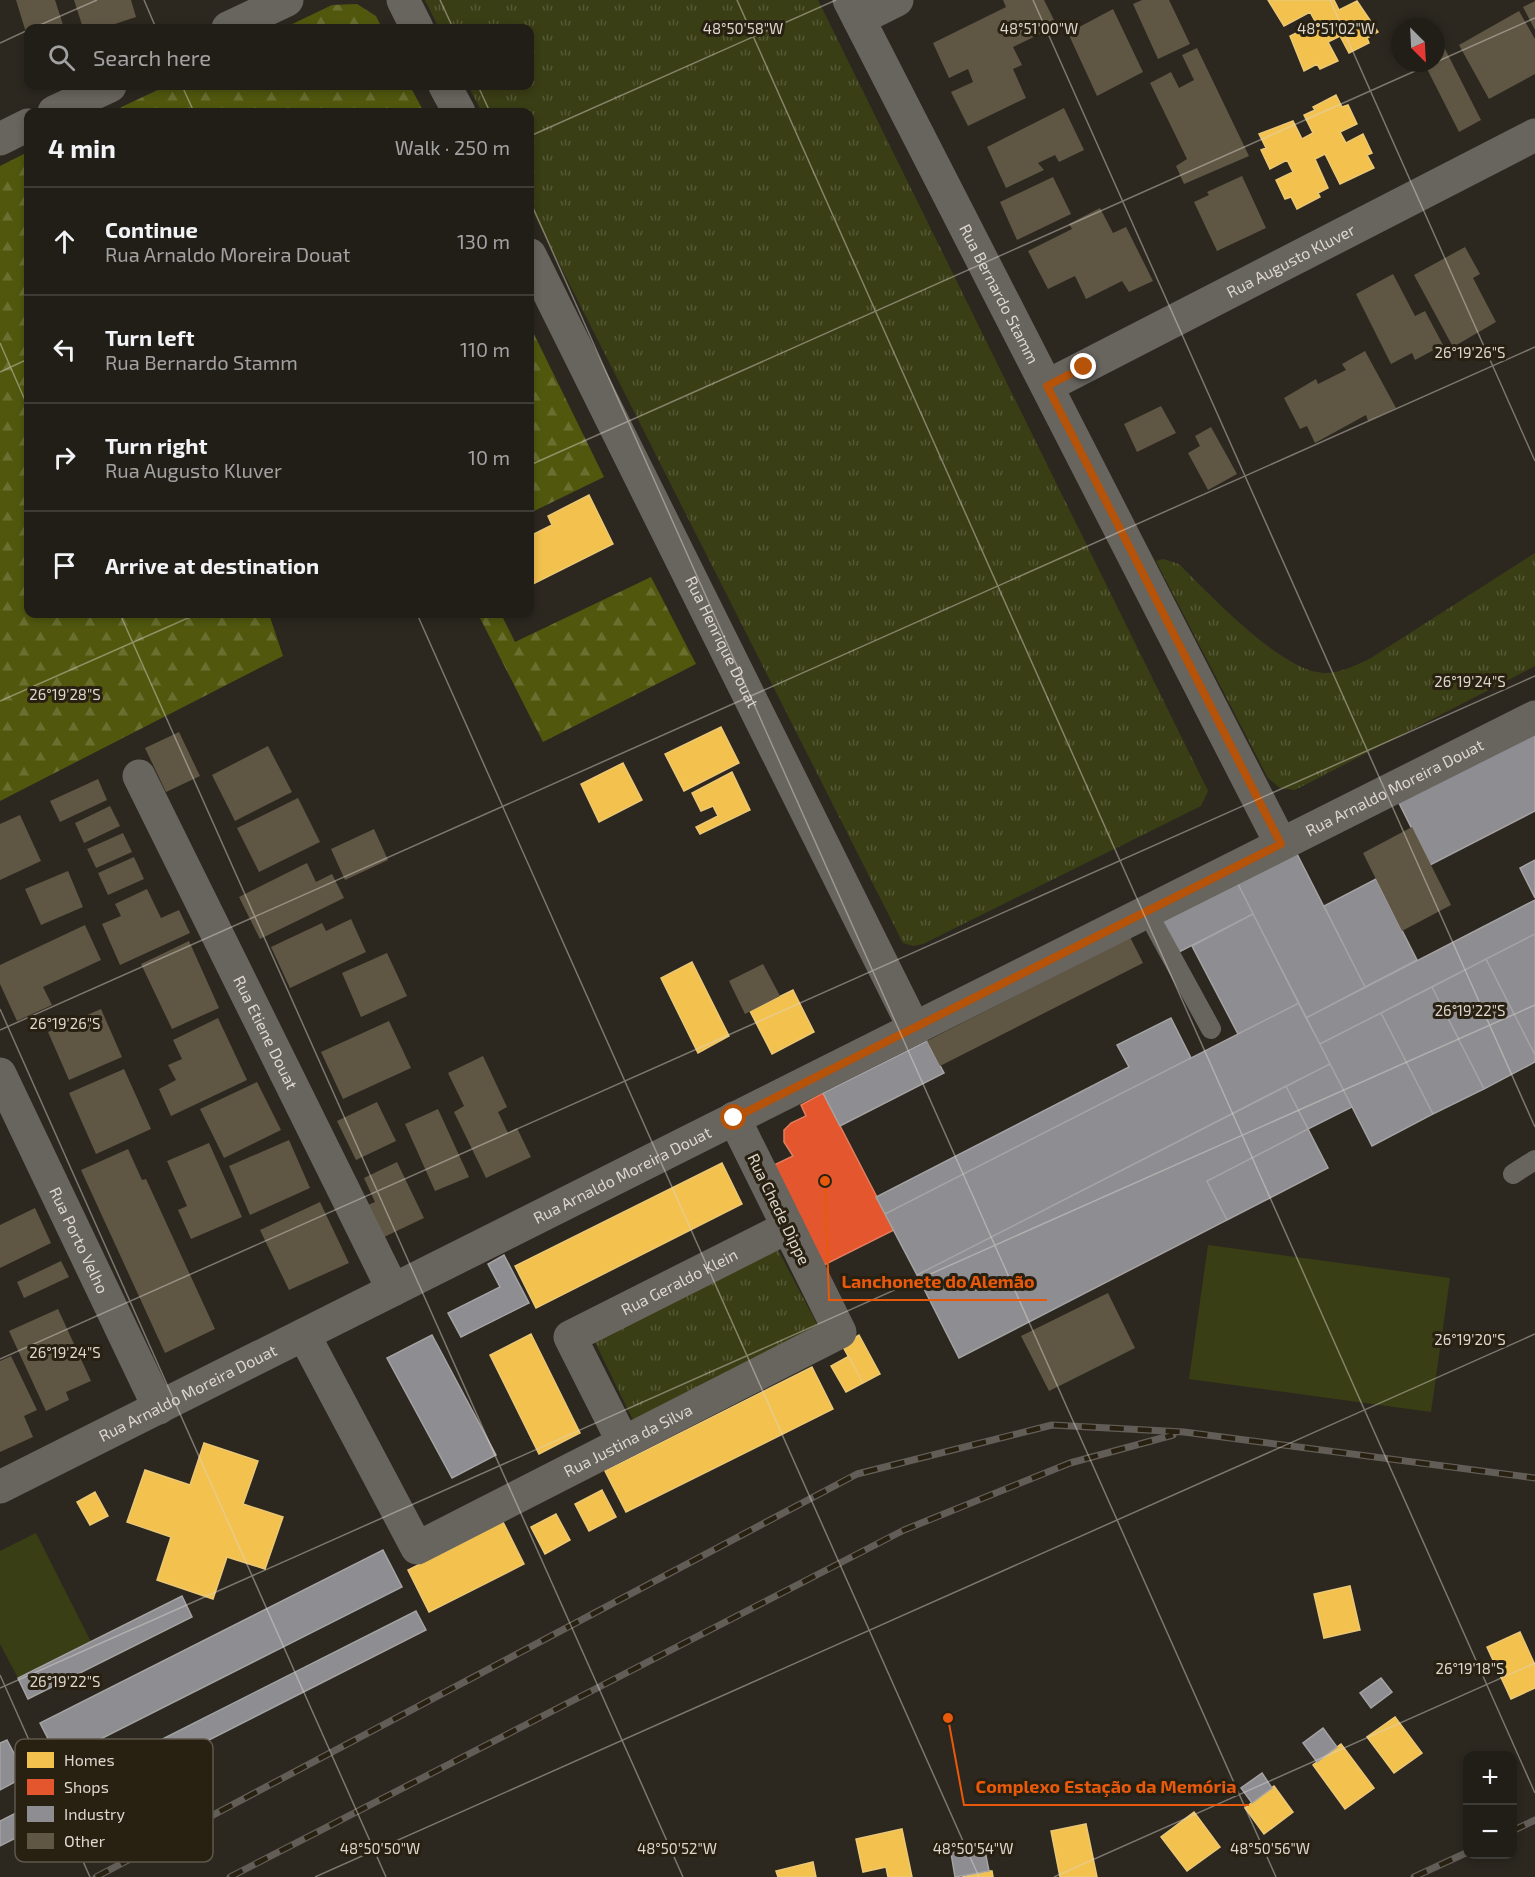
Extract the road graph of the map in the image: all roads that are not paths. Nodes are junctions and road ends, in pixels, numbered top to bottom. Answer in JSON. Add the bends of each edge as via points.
{"nodes":[{"id":1,"x":287,"y":0,"type":"edge"},
{"id":2,"x":403,"y":0,"type":"edge"},
{"id":3,"x":897,"y":0,"type":"edge"},
{"id":4,"x":854,"y":9,"type":"edge"},
{"id":5,"x":236,"y":24,"type":"edge"},
{"id":6,"x":415,"y":24,"type":"edge"},
{"id":7,"x":101,"y":90,"type":"edge"},
{"id":8,"x":448,"y":90,"type":"edge"},
{"id":9,"x":63,"y":108,"type":"edge"},
{"id":10,"x":457,"y":108,"type":"edge"},
{"id":11,"x":24,"y":127,"type":"edge"},
{"id":12,"x":1535,"y":135,"type":"edge"},
{"id":13,"x":0,"y":139,"type":"edge"},
{"id":14,"x":534,"y":263,"type":"edge"},
{"id":15,"x":1047,"y":386,"type":"junction"},
{"id":16,"x":1535,"y":717,"type":"edge"},
{"id":17,"x":139,"y":777,"type":"dead end"},
{"id":18,"x":1281,"y":844,"type":"junction"},
{"id":19,"x":1146,"y":912,"type":"junction"},
{"id":20,"x":914,"y":1028,"type":"junction"},
{"id":21,"x":1211,"y":1029,"type":"dead end"},
{"id":22,"x":0,"y":1074,"type":"edge"},
{"id":23,"x":734,"y":1118,"type":"junction"},
{"id":24,"x":1535,"y":1160,"type":"edge"},
{"id":25,"x":1513,"y":1174,"type":"dead end"},
{"id":26,"x":788,"y":1227,"type":"junction"},
{"id":27,"x":393,"y":1290,"type":"junction"},
{"id":28,"x":840,"y":1332,"type":"joint"},
{"id":29,"x":304,"y":1335,"type":"junction"},
{"id":30,"x":159,"y":1408,"type":"junction"},
{"id":31,"x":623,"y":1442,"type":"junction"},
{"id":32,"x":0,"y":1487,"type":"edge"}],
"edges":[{"from":1,"to":5,"type":"street"},
{"from":2,"to":6,"type":"street"},
{"from":3,"to":4,"type":"street"},
{"from":4,"to":15,"type":"street","name":"Rua Bernardo Stamm"},
{"from":7,"to":9,"type":"street"},
{"from":8,"to":10,"type":"street"},
{"from":11,"to":13,"type":"street"},
{"from":12,"to":15,"type":"street","name":"Rua Augusto Kluver"},
{"from":14,"to":20,"type":"street","name":"Rua Henrique Douat"},
{"from":15,"to":18,"type":"street","name":"Rua Bernardo Stamm"},
{"from":16,"to":18,"type":"street","name":"Rua Arnaldo Moreira Douat"},
{"from":17,"to":27,"type":"street","name":"Rua Etiene Douat"},
{"from":18,"to":19,"type":"street","name":"Rua Arnaldo Moreira Douat"},
{"from":19,"to":20,"type":"street","name":"Rua Arnaldo Moreira Douat"},
{"from":19,"to":21,"type":"lane"},
{"from":20,"to":23,"type":"street","name":"Rua Arnaldo Moreira Douat"},
{"from":22,"to":30,"type":"street","name":"Rua Porto Velho"},
{"from":23,"to":26,"type":"street","name":"Rua Chede Dippe"},
{"from":23,"to":27,"type":"street","name":"Rua Arnaldo Moreira Douat"},
{"from":24,"to":25,"type":"lane"},
{"from":26,"to":28,"type":"street","name":"Rua Chede Dippe"},
{"from":26,"to":31,"type":"street","name":"Rua Geraldo Klein","via":[[570,1337]]},
{"from":27,"to":29,"type":"street","name":"Rua Arnaldo Moreira Douat"},
{"from":28,"to":31,"type":"street","name":"Rua Justina da Silva"},
{"from":29,"to":30,"type":"street","name":"Rua Arnaldo Moreira Douat"},
{"from":29,"to":31,"type":"street","name":"Rua Justina da Silva","via":[[417,1548]]},
{"from":30,"to":32,"type":"street","name":"Rua Arnaldo Moreira Douat"}]}
